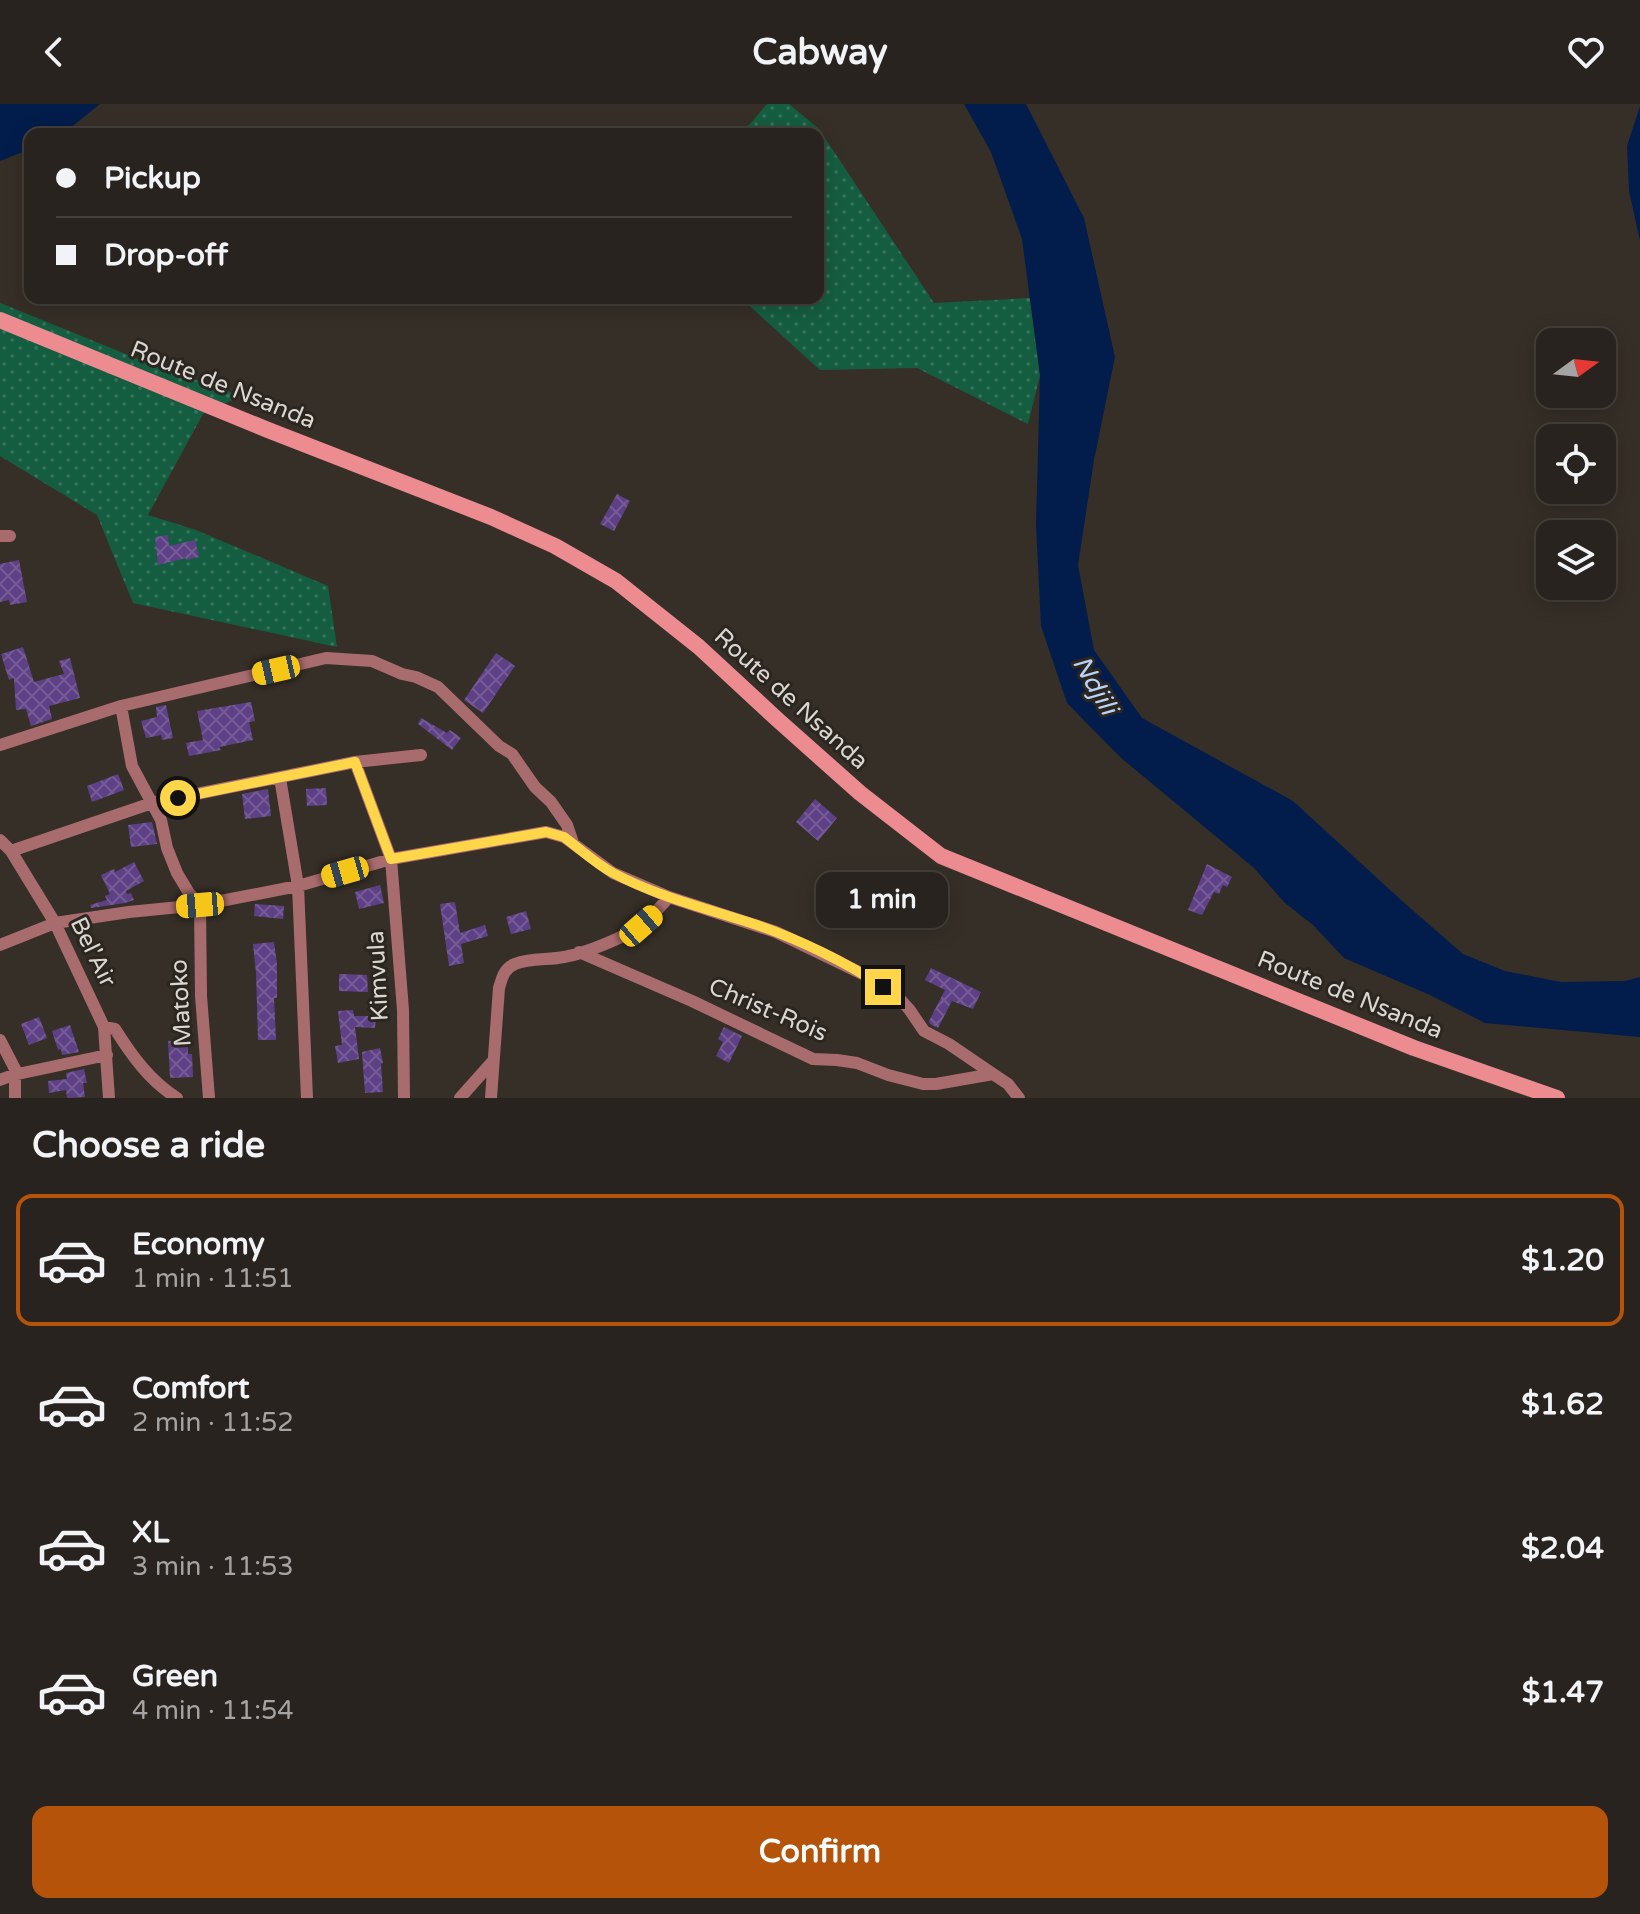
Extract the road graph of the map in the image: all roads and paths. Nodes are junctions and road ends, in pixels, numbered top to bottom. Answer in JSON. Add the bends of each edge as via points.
{"nodes":[{"id":1,"x":0,"y":320,"type":"edge"},
{"id":2,"x":121,"y":706,"type":"junction"},
{"id":3,"x":0,"y":745,"type":"edge"},
{"id":4,"x":421,"y":755,"type":"dead end"},
{"id":5,"x":355,"y":762,"type":"junction"},
{"id":6,"x":280,"y":778,"type":"junction"},
{"id":7,"x":152,"y":803,"type":"junction"},
{"id":8,"x":0,"y":840,"type":"edge"},
{"id":9,"x":573,"y":843,"type":"junction"},
{"id":10,"x":11,"y":851,"type":"junction"},
{"id":11,"x":391,"y":859,"type":"junction"},
{"id":12,"x":298,"y":886,"type":"junction"},
{"id":13,"x":669,"y":897,"type":"junction"},
{"id":14,"x":200,"y":905,"type":"junction"},
{"id":15,"x":55,"y":923,"type":"junction"},
{"id":16,"x":0,"y":945,"type":"edge"},
{"id":17,"x":579,"y":952,"type":"junction"},
{"id":18,"x":104,"y":1027,"type":"junction"},
{"id":19,"x":0,"y":1040,"type":"edge"},
{"id":20,"x":107,"y":1055,"type":"junction"},
{"id":21,"x":493,"y":1061,"type":"junction"},
{"id":22,"x":993,"y":1074,"type":"junction"},
{"id":23,"x":13,"y":1075,"type":"junction"},
{"id":24,"x":0,"y":1080,"type":"edge"},
{"id":25,"x":15,"y":1098,"type":"edge"},
{"id":26,"x":109,"y":1098,"type":"edge"},
{"id":27,"x":177,"y":1098,"type":"edge"},
{"id":28,"x":209,"y":1098,"type":"edge"},
{"id":29,"x":307,"y":1098,"type":"edge"},
{"id":30,"x":404,"y":1098,"type":"edge"},
{"id":31,"x":460,"y":1098,"type":"edge"},
{"id":32,"x":491,"y":1098,"type":"edge"},
{"id":33,"x":1019,"y":1098,"type":"edge"},
{"id":34,"x":1557,"y":1098,"type":"edge"}],
"edges":[{"from":1,"to":34,"type":"street","name":"Route de Nsanda","via":[[555,546],[616,581],[699,647],[860,793],[941,856],[1414,1048]]},
{"from":2,"to":3,"type":"street"},
{"from":2,"to":7,"type":"street","via":[[132,766]]},
{"from":2,"to":9,"type":"street","via":[[326,658],[372,661],[438,687],[512,754],[567,825]]},
{"from":4,"to":5,"type":"street"},
{"from":5,"to":6,"type":"street"},
{"from":5,"to":11,"type":"street","name":"Kimvula"},
{"from":6,"to":7,"type":"street"},
{"from":6,"to":12,"type":"street"},
{"from":7,"to":10,"type":"street"},
{"from":7,"to":14,"type":"street","via":[[177,873]]},
{"from":8,"to":10,"type":"street","name":"Bel'Air"},
{"from":9,"to":11,"type":"street","via":[[546,832]]},
{"from":9,"to":13,"type":"street","via":[[613,873]]},
{"from":10,"to":15,"type":"street","name":"Bel'Air"},
{"from":11,"to":12,"type":"street"},
{"from":11,"to":30,"type":"street","name":"Kimvula"},
{"from":12,"to":14,"type":"street"},
{"from":12,"to":29,"type":"street"},
{"from":13,"to":17,"type":"street","via":[[641,926]]},
{"from":13,"to":22,"type":"street","via":[[776,932],[869,977],[898,997],[924,1031]]},
{"from":14,"to":15,"type":"street"},
{"from":14,"to":28,"type":"street","name":"Matoko"},
{"from":15,"to":16,"type":"street"},
{"from":15,"to":18,"type":"street","name":"Bel'Air"},
{"from":17,"to":21,"type":"street","via":[[518,962],[502,975]]},
{"from":17,"to":22,"type":"street","name":"Christ-Rois","via":[[813,1059],[857,1063],[923,1084]]},
{"from":18,"to":20,"type":"street","name":"Bel'Air"},
{"from":18,"to":27,"type":"street","via":[[115,1029],[147,1073]]},
{"from":19,"to":23,"type":"street"},
{"from":20,"to":23,"type":"street"},
{"from":20,"to":26,"type":"street","name":"Bel'Air"},
{"from":21,"to":31,"type":"street"},
{"from":21,"to":32,"type":"street"},
{"from":22,"to":33,"type":"street"},
{"from":23,"to":24,"type":"street"},
{"from":23,"to":25,"type":"street"}]}
